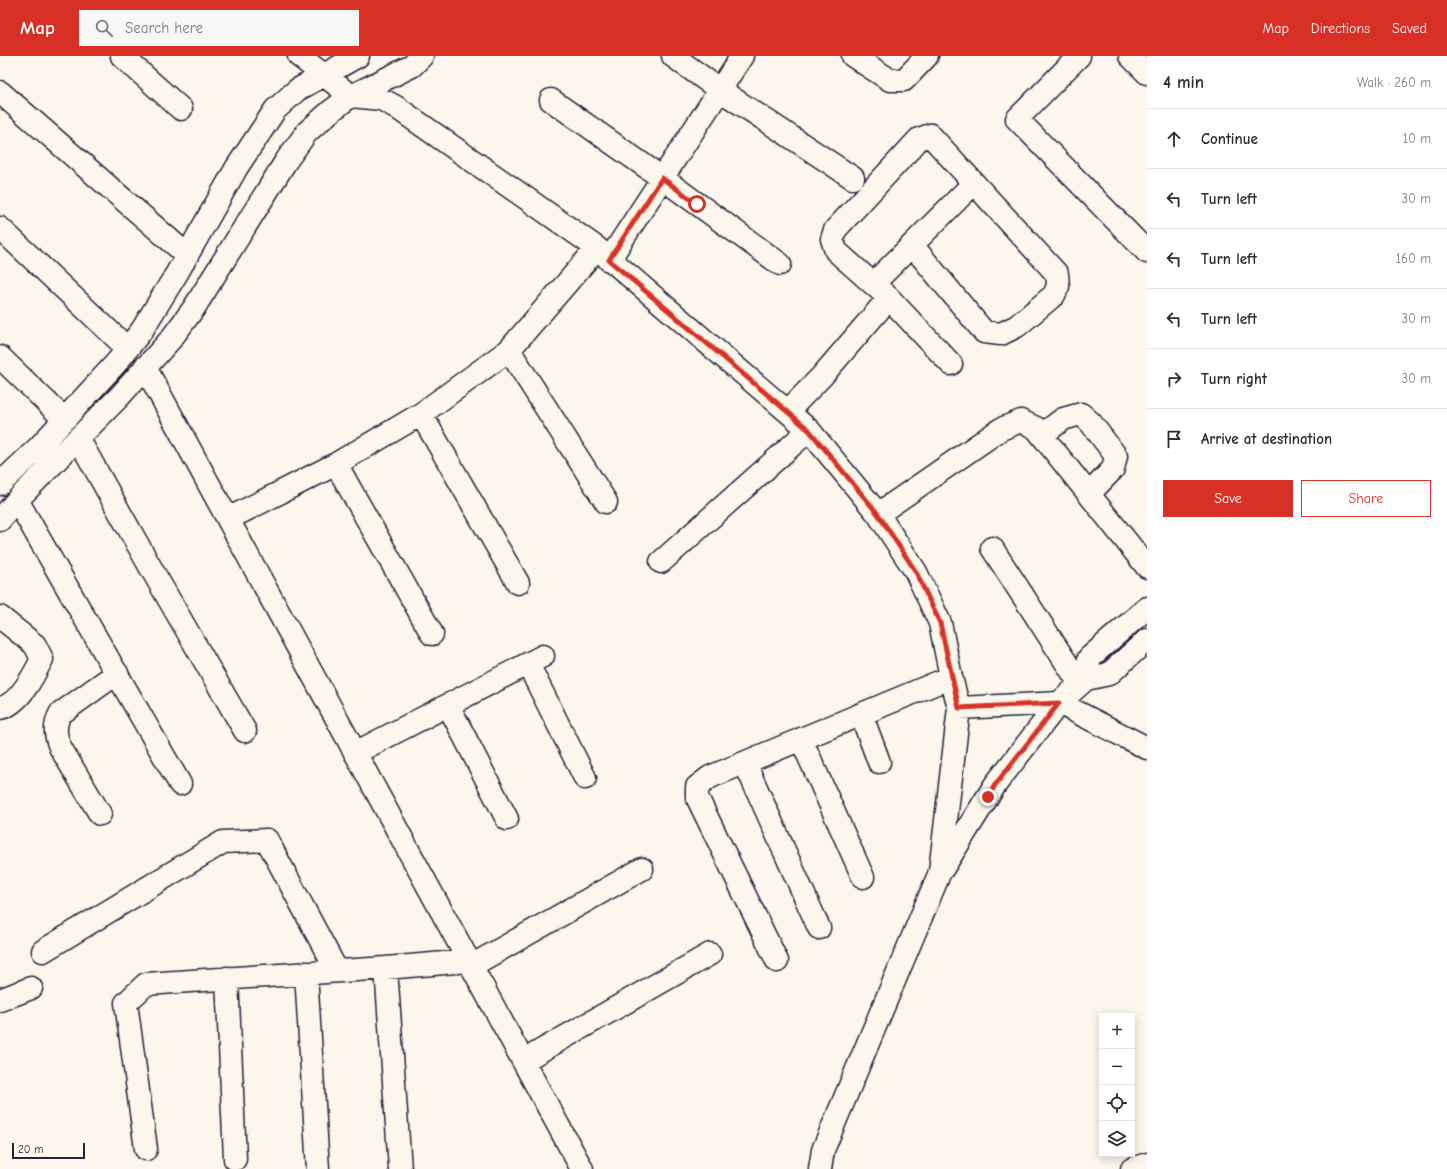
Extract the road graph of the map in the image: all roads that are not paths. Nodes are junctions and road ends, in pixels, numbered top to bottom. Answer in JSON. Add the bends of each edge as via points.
{"nodes":[{"id":1,"x":122,"y":56,"type":"edge"},
{"id":2,"x":300,"y":56,"type":"edge"},
{"id":3,"x":422,"y":56,"type":"edge"},
{"id":4,"x":673,"y":56,"type":"edge"},
{"id":5,"x":742,"y":56,"type":"edge"},
{"id":6,"x":853,"y":56,"type":"edge"},
{"id":7,"x":928,"y":56,"type":"edge"},
{"id":8,"x":1079,"y":56,"type":"edge"},
{"id":9,"x":1130,"y":56,"type":"edge"},
{"id":10,"x":353,"y":57,"type":"edge"},
{"id":11,"x":1147,"y":73,"type":"edge"},
{"id":12,"x":324,"y":75,"type":"junction"},
{"id":13,"x":381,"y":90,"type":"junction"},
{"id":14,"x":720,"y":90,"type":"junction"},
{"id":15,"x":0,"y":92,"type":"edge"},
{"id":16,"x":352,"y":96,"type":"junction"},
{"id":17,"x":551,"y":100,"type":"dead end"},
{"id":18,"x":181,"y":109,"type":"dead end"},
{"id":19,"x":662,"y":178,"type":"junction"},
{"id":20,"x":853,"y":178,"type":"dead end"},
{"id":21,"x":974,"y":183,"type":"junction"},
{"id":22,"x":0,"y":228,"type":"edge"},
{"id":23,"x":912,"y":246,"type":"junction"},
{"id":24,"x":1147,"y":252,"type":"edge"},
{"id":25,"x":603,"y":254,"type":"junction"},
{"id":26,"x":187,"y":255,"type":"junction"},
{"id":27,"x":780,"y":264,"type":"dead end"},
{"id":28,"x":881,"y":291,"type":"junction"},
{"id":29,"x":128,"y":348,"type":"junction"},
{"id":30,"x":509,"y":350,"type":"junction"},
{"id":31,"x":0,"y":357,"type":"edge"},
{"id":32,"x":951,"y":364,"type":"dead end"},
{"id":33,"x":145,"y":367,"type":"junction"},
{"id":34,"x":788,"y":411,"type":"junction"},
{"id":35,"x":421,"y":414,"type":"junction"},
{"id":36,"x":64,"y":419,"type":"junction"},
{"id":37,"x":809,"y":430,"type":"junction"},
{"id":38,"x":1042,"y":435,"type":"junction"},
{"id":39,"x":78,"y":438,"type":"junction"},
{"id":40,"x":336,"y":464,"type":"junction"},
{"id":41,"x":0,"y":484,"type":"edge"},
{"id":42,"x":1089,"y":494,"type":"junction"},
{"id":43,"x":606,"y":502,"type":"dead end"},
{"id":44,"x":5,"y":512,"type":"edge"},
{"id":45,"x":878,"y":514,"type":"junction"},
{"id":46,"x":228,"y":519,"type":"junction"},
{"id":47,"x":992,"y":548,"type":"dead end"},
{"id":48,"x":661,"y":562,"type":"dead end"},
{"id":49,"x":1147,"y":567,"type":"edge"},
{"id":50,"x":518,"y":583,"type":"dead end"},
{"id":51,"x":1147,"y":608,"type":"edge"},
{"id":52,"x":0,"y":617,"type":"edge"},
{"id":53,"x":432,"y":634,"type":"dead end"},
{"id":54,"x":1147,"y":640,"type":"edge"},
{"id":55,"x":117,"y":673,"type":"junction"},
{"id":56,"x":952,"y":677,"type":"junction"},
{"id":57,"x":1083,"y":681,"type":"junction"},
{"id":58,"x":1059,"y":703,"type":"junction"},
{"id":59,"x":448,"y":705,"type":"junction"},
{"id":60,"x":0,"y":708,"type":"edge"},
{"id":61,"x":959,"y":708,"type":"junction"},
{"id":62,"x":861,"y":714,"type":"junction"},
{"id":63,"x":245,"y":731,"type":"dead end"},
{"id":64,"x":801,"y":739,"type":"junction"},
{"id":65,"x":1147,"y":748,"type":"edge"},
{"id":66,"x":356,"y":753,"type":"junction"},
{"id":67,"x":879,"y":762,"type":"dead end"},
{"id":68,"x":745,"y":763,"type":"junction"},
{"id":69,"x":585,"y":778,"type":"dead end"},
{"id":70,"x":180,"y":784,"type":"dead end"},
{"id":71,"x":100,"y":814,"type":"dead end"},
{"id":72,"x":507,"y":819,"type":"dead end"},
{"id":73,"x":642,"y":869,"type":"dead end"},
{"id":74,"x":940,"y":872,"type":"junction"},
{"id":75,"x":863,"y":877,"type":"dead end"},
{"id":76,"x":819,"y":928,"type":"dead end"},
{"id":77,"x":43,"y":951,"type":"dead end"},
{"id":78,"x":710,"y":954,"type":"dead end"},
{"id":79,"x":776,"y":961,"type":"dead end"},
{"id":80,"x":470,"y":964,"type":"junction"},
{"id":81,"x":386,"y":968,"type":"junction"},
{"id":82,"x":337,"y":971,"type":"junction"},
{"id":83,"x":306,"y":973,"type":"junction"},
{"id":84,"x":227,"y":978,"type":"junction"},
{"id":85,"x":31,"y":988,"type":"dead end"},
{"id":86,"x":0,"y":1000,"type":"edge"},
{"id":87,"x":523,"y":1061,"type":"junction"},
{"id":88,"x":146,"y":1149,"type":"dead end"},
{"id":89,"x":235,"y":1160,"type":"dead end"},
{"id":90,"x":1147,"y":1164,"type":"edge"},
{"id":91,"x":318,"y":1169,"type":"edge"},
{"id":92,"x":400,"y":1169,"type":"edge"},
{"id":93,"x":582,"y":1169,"type":"edge"},
{"id":94,"x":820,"y":1169,"type":"edge"},
{"id":95,"x":1132,"y":1169,"type":"edge"}],
"edges":[{"from":1,"to":18,"type":"street"},
{"from":2,"to":12,"type":"street"},
{"from":3,"to":13,"type":"street"},
{"from":4,"to":14,"type":"street"},
{"from":5,"to":14,"type":"street"},
{"from":6,"to":7,"type":"street","via":[[890,80],[904,80]]},
{"from":8,"to":24,"type":"street","via":[[1017,119]]},
{"from":9,"to":11,"type":"street"},
{"from":10,"to":12,"type":"street"},
{"from":10,"to":13,"type":"street"},
{"from":12,"to":16,"type":"street"},
{"from":12,"to":26,"type":"street","via":[[297,90],[275,110],[237,167]]},
{"from":13,"to":16,"type":"street"},
{"from":13,"to":25,"type":"street","via":[[396,108]]},
{"from":14,"to":19,"type":"street"},
{"from":14,"to":20,"type":"street"},
{"from":15,"to":26,"type":"street"},
{"from":16,"to":33,"type":"street","via":[[306,132],[194,308],[171,339]]},
{"from":17,"to":19,"type":"street"},
{"from":19,"to":25,"type":"street"},
{"from":19,"to":27,"type":"street"},
{"from":21,"to":23,"type":"street"},
{"from":21,"to":23,"type":"street","via":[[1057,274],[1058,286],[1054,295],[1017,326],[1002,334],[984,332]]},
{"from":21,"to":28,"type":"street","via":[[930,135],[920,139],[835,230],[832,239],[836,251]]},
{"from":22,"to":29,"type":"street"},
{"from":23,"to":28,"type":"street"},
{"from":25,"to":30,"type":"street"},
{"from":25,"to":34,"type":"street"},
{"from":26,"to":29,"type":"street","via":[[142,330]]},
{"from":28,"to":32,"type":"street"},
{"from":28,"to":34,"type":"street","via":[[822,376]]},
{"from":29,"to":36,"type":"street"},
{"from":30,"to":35,"type":"street"},
{"from":30,"to":43,"type":"street"},
{"from":31,"to":36,"type":"street"},
{"from":33,"to":39,"type":"street"},
{"from":33,"to":46,"type":"street"},
{"from":34,"to":37,"type":"street"},
{"from":35,"to":40,"type":"street"},
{"from":35,"to":50,"type":"street"},
{"from":36,"to":41,"type":"street"},
{"from":37,"to":45,"type":"street"},
{"from":37,"to":48,"type":"street"},
{"from":38,"to":42,"type":"street"},
{"from":38,"to":42,"type":"street","via":[[1064,419],[1081,414],[1091,423],[1116,456],[1113,469]]},
{"from":38,"to":45,"type":"street","via":[[1036,428],[1021,421],[1002,429]]},
{"from":39,"to":44,"type":"street"},
{"from":39,"to":63,"type":"street"},
{"from":40,"to":46,"type":"street"},
{"from":40,"to":53,"type":"street"},
{"from":42,"to":49,"type":"street"},
{"from":44,"to":55,"type":"street"},
{"from":45,"to":56,"type":"street","via":[[916,572],[940,623]]},
{"from":46,"to":66,"type":"street"},
{"from":47,"to":57,"type":"street"},
{"from":51,"to":57,"type":"street","via":[[1089,658]]},
{"from":52,"to":60,"type":"street","via":[[36,645],[42,659],[35,674],[16,699],[7,707]]},
{"from":54,"to":57,"type":"street","via":[[1109,674]]},
{"from":55,"to":70,"type":"street"},
{"from":55,"to":71,"type":"street","via":[[60,714],[56,722],[60,747]]},
{"from":56,"to":61,"type":"street"},
{"from":56,"to":62,"type":"street"},
{"from":57,"to":58,"type":"street"},
{"from":58,"to":61,"type":"street"},
{"from":58,"to":65,"type":"street"},
{"from":58,"to":74,"type":"street","via":[[995,785]]},
{"from":59,"to":66,"type":"street"},
{"from":59,"to":69,"type":"street","via":[[536,660]]},
{"from":59,"to":72,"type":"street"},
{"from":61,"to":74,"type":"street"},
{"from":62,"to":64,"type":"street"},
{"from":62,"to":67,"type":"street"},
{"from":64,"to":68,"type":"street"},
{"from":64,"to":75,"type":"street"},
{"from":66,"to":80,"type":"street"},
{"from":68,"to":76,"type":"street"},
{"from":68,"to":79,"type":"street","via":[[710,777],[697,787],[697,798]]},
{"from":73,"to":80,"type":"street"},
{"from":74,"to":94,"type":"street","via":[[823,1150]]},
{"from":77,"to":82,"type":"street","via":[[222,842],[267,840]]},
{"from":78,"to":87,"type":"street"},
{"from":80,"to":81,"type":"street"},
{"from":80,"to":87,"type":"street"},
{"from":81,"to":82,"type":"street"},
{"from":81,"to":92,"type":"street"},
{"from":82,"to":83,"type":"street"},
{"from":83,"to":84,"type":"street"},
{"from":83,"to":91,"type":"street"},
{"from":84,"to":88,"type":"street","via":[[146,984],[126,1003]]},
{"from":84,"to":89,"type":"street"},
{"from":85,"to":86,"type":"street"},
{"from":87,"to":93,"type":"street"},
{"from":90,"to":95,"type":"street"}]}
